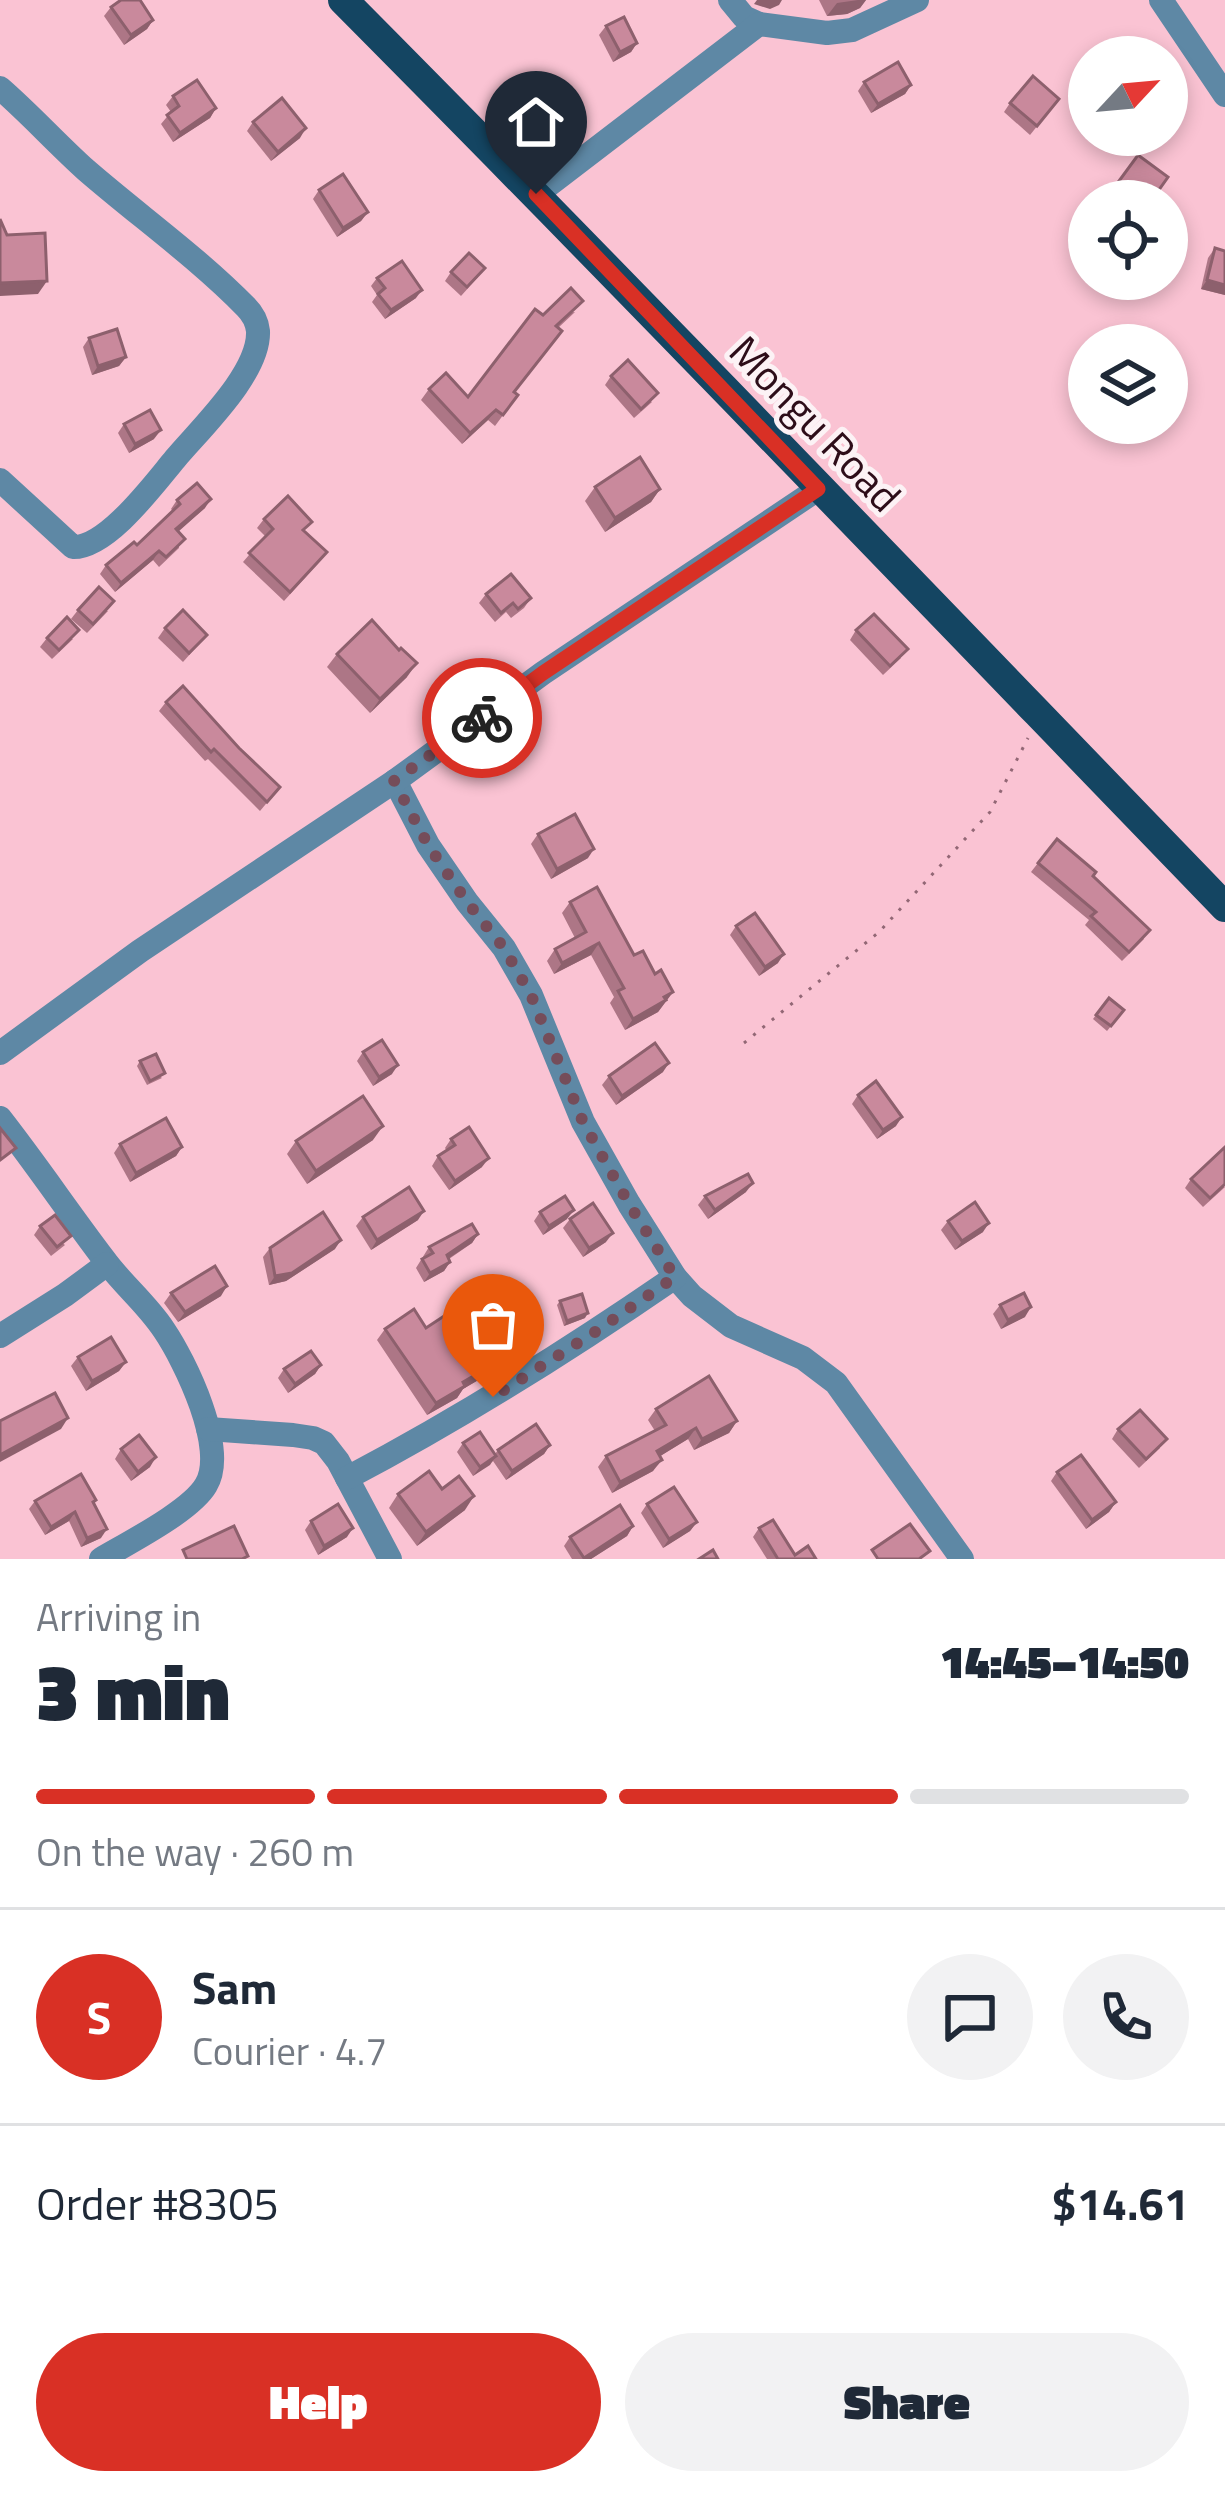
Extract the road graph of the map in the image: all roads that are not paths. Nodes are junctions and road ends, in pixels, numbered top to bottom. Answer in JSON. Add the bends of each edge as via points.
{"nodes":[{"id":1,"x":343,"y":0,"type":"edge"},
{"id":2,"x":730,"y":0,"type":"edge"},
{"id":3,"x":917,"y":0,"type":"edge"},
{"id":4,"x":1161,"y":0,"type":"edge"},
{"id":5,"x":759,"y":24,"type":"junction"},
{"id":6,"x":0,"y":88,"type":"edge"},
{"id":7,"x":1225,"y":95,"type":"edge"},
{"id":8,"x":536,"y":194,"type":"junction"},
{"id":9,"x":0,"y":480,"type":"edge"},
{"id":10,"x":818,"y":489,"type":"junction"},
{"id":11,"x":394,"y":781,"type":"junction"},
{"id":12,"x":1225,"y":907,"type":"edge"},
{"id":13,"x":0,"y":1053,"type":"edge"},
{"id":14,"x":0,"y":1118,"type":"edge"},
{"id":15,"x":107,"y":1264,"type":"junction"},
{"id":16,"x":675,"y":1277,"type":"junction"},
{"id":17,"x":0,"y":1336,"type":"edge"},
{"id":18,"x":208,"y":1429,"type":"junction"},
{"id":19,"x":347,"y":1478,"type":"junction"},
{"id":20,"x":101,"y":1559,"type":"edge"},
{"id":21,"x":389,"y":1559,"type":"edge"},
{"id":22,"x":962,"y":1559,"type":"edge"}],
"edges":[{"from":1,"to":8,"type":"main road","name":"Mongu Road"},
{"from":2,"to":5,"type":"street"},
{"from":3,"to":5,"type":"street","via":[[851,30]]},
{"from":4,"to":7,"type":"street"},
{"from":5,"to":8,"type":"street"},
{"from":6,"to":9,"type":"street","via":[[248,308],[258,328],[236,386],[209,422],[87,545],[74,547]]},
{"from":8,"to":10,"type":"main road","name":"Mongu Road"},
{"from":10,"to":11,"type":"street"},
{"from":10,"to":12,"type":"main road","name":"Mongu Road"},
{"from":11,"to":13,"type":"street"},
{"from":11,"to":16,"type":"street","via":[[531,995],[583,1122]]},
{"from":14,"to":15,"type":"street"},
{"from":15,"to":17,"type":"street"},
{"from":15,"to":18,"type":"street","via":[[164,1329]]},
{"from":16,"to":19,"type":"street","via":[[504,1390]]},
{"from":16,"to":22,"type":"street","via":[[731,1326],[803,1358],[836,1383]]},
{"from":18,"to":19,"type":"street","via":[[313,1438]]},
{"from":18,"to":20,"type":"street","via":[[214,1459],[207,1485]]},
{"from":19,"to":21,"type":"street"}]}
